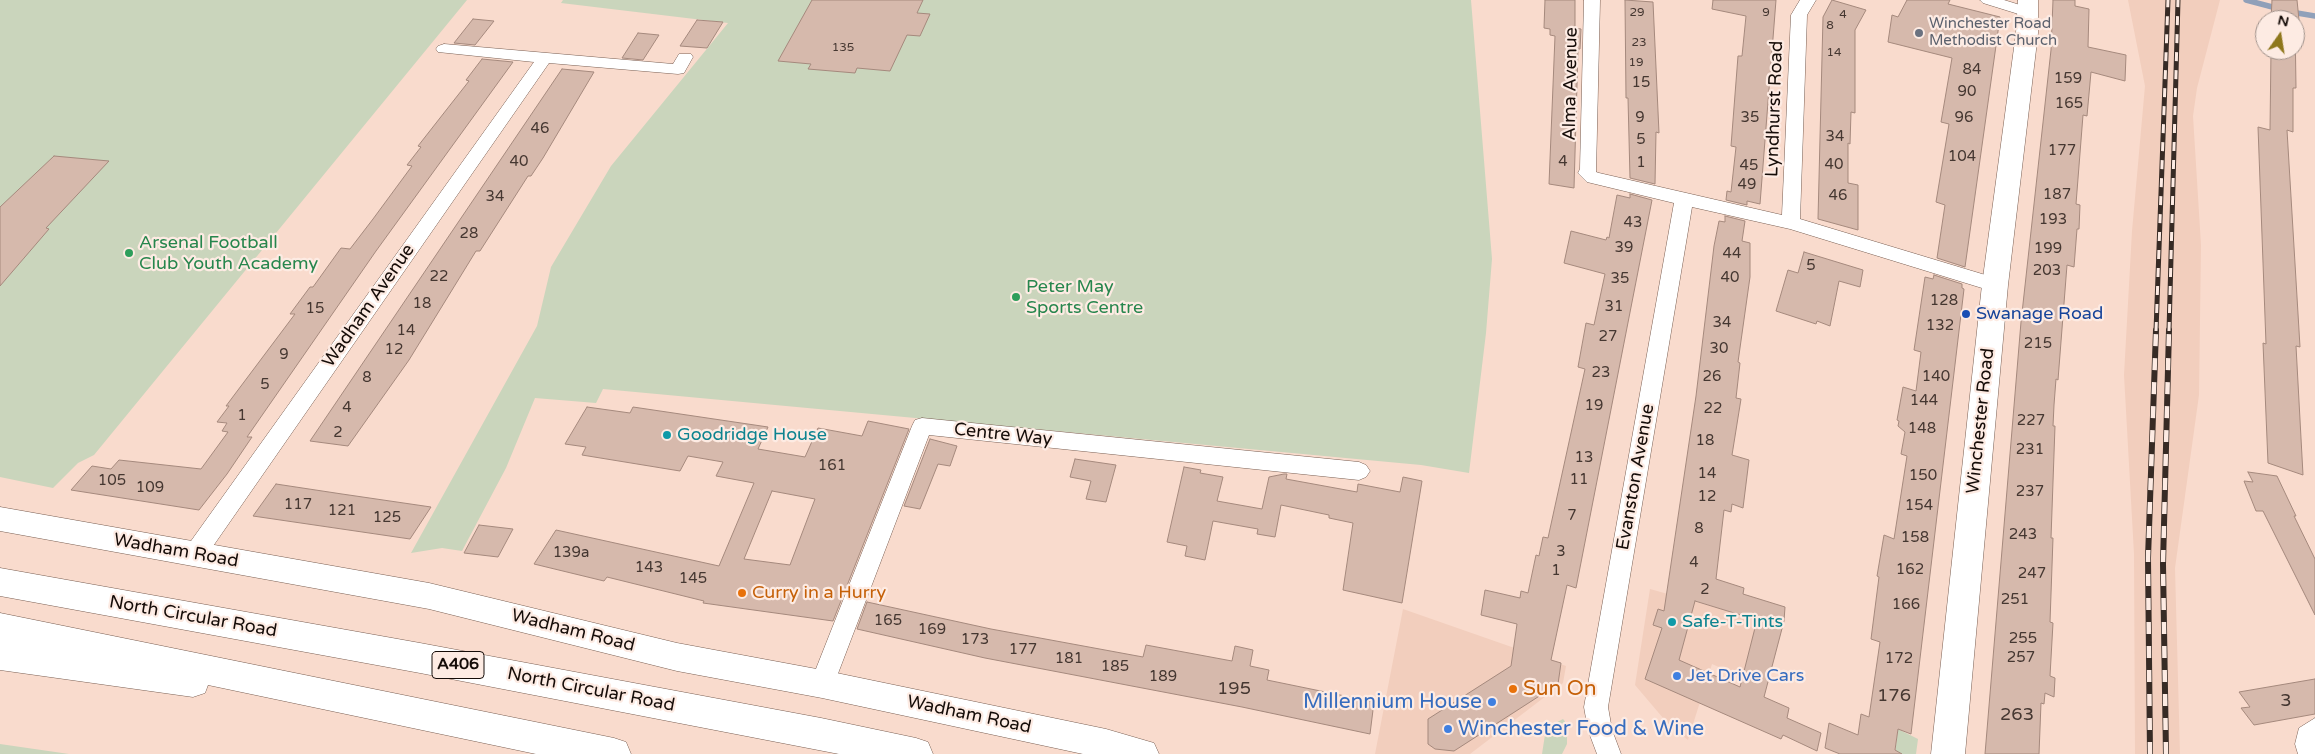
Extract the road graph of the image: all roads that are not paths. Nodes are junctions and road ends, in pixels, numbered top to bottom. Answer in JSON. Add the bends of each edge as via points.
{"nodes":[{"id":1,"x":1592,"y":0,"type":"edge"},
{"id":2,"x":1808,"y":0,"type":"edge"},
{"id":3,"x":1988,"y":0,"type":"edge"},
{"id":4,"x":2028,"y":6,"type":"edge"},
{"id":5,"x":444,"y":49,"type":"dead end"},
{"id":6,"x":685,"y":57,"type":"dead end"},
{"id":7,"x":545,"y":58,"type":"junction"},
{"id":8,"x":1684,"y":199,"type":"junction"},
{"id":9,"x":1791,"y":223,"type":"junction"},
{"id":10,"x":1995,"y":285,"type":"junction"},
{"id":11,"x":1359,"y":471,"type":"dead end"},
{"id":12,"x":0,"y":519,"type":"edge"},
{"id":13,"x":194,"y":554,"type":"junction"},
{"id":14,"x":0,"y":582,"type":"edge"},
{"id":15,"x":0,"y":627,"type":"edge"},
{"id":16,"x":0,"y":655,"type":"edge"},
{"id":17,"x":822,"y":684,"type":"junction"},
{"id":18,"x":363,"y":703,"type":"junction"},
{"id":19,"x":2315,"y":730,"type":"edge"},
{"id":20,"x":614,"y":754,"type":"edge"},
{"id":21,"x":916,"y":754,"type":"edge"},
{"id":22,"x":1143,"y":754,"type":"edge"},
{"id":23,"x":1609,"y":754,"type":"edge"},
{"id":24,"x":1948,"y":754,"type":"edge"},
{"id":25,"x":2310,"y":754,"type":"edge"}],
"edges":[{"from":1,"to":8,"type":"street","name":"Alma Avenue","via":[[1587,173],[1601,182]]},
{"from":2,"to":9,"type":"street","name":"Lyndhurst Road","via":[[1799,15]]},
{"from":3,"to":4,"type":"street"},
{"from":4,"to":10,"type":"main road","name":"Winchester Road"},
{"from":5,"to":7,"type":"street"},
{"from":6,"to":7,"type":"street","via":[[678,69]]},
{"from":7,"to":13,"type":"street","name":"Wadham Avenue"},
{"from":8,"to":9,"type":"street"},
{"from":8,"to":23,"type":"street","name":"Evanston Avenue","via":[[1597,698],[1600,730]]},
{"from":9,"to":10,"type":"street"},
{"from":10,"to":24,"type":"main road","name":"Winchester Road"},
{"from":11,"to":17,"type":"street","name":"Centre Way","via":[[922,426]]},
{"from":12,"to":13,"type":"street","name":"Wadham Road"},
{"from":13,"to":17,"type":"street","name":"Wadham Road","via":[[429,596],[677,657]]},
{"from":14,"to":21,"type":"main road","name":"North Circular Road","number":"A406","via":[[420,658]]},
{"from":15,"to":18,"type":"main road"},
{"from":16,"to":18,"type":"main road"},
{"from":17,"to":22,"type":"street","name":"Wadham Road"},
{"from":18,"to":20,"type":"main road"},
{"from":19,"to":25,"type":"street","via":[[2308,736]]}]}
